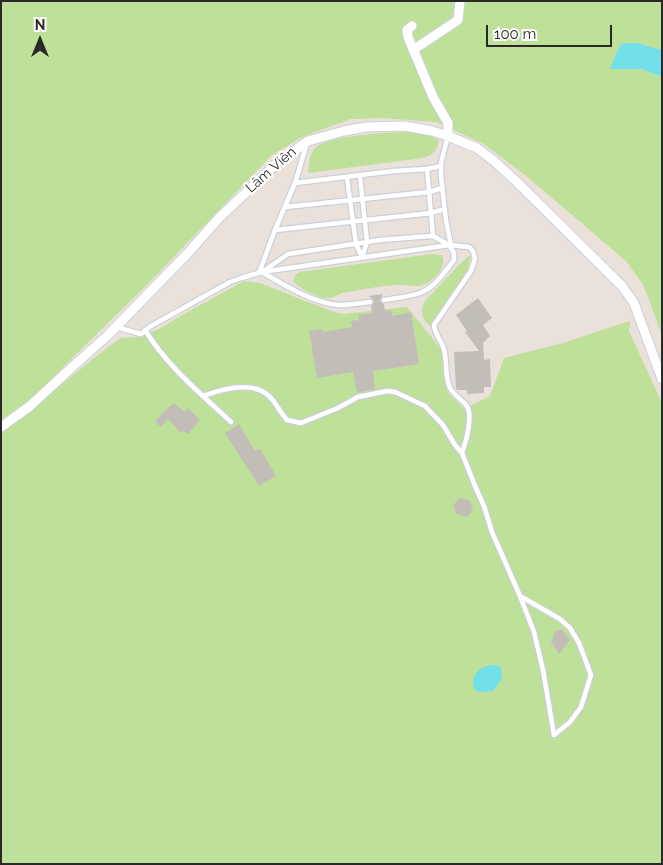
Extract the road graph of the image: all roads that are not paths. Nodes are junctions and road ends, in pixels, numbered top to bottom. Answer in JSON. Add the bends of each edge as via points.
{"nodes":[{"id":1,"x":460,"y":1,"type":"edge"},
{"id":2,"x":412,"y":26,"type":"dead end"},
{"id":3,"x":414,"y":50,"type":"junction"},
{"id":4,"x":448,"y":136,"type":"junction"},
{"id":5,"x":308,"y":141,"type":"junction"},
{"id":6,"x":441,"y":166,"type":"junction"},
{"id":7,"x":427,"y":169,"type":"junction"},
{"id":8,"x":360,"y":176,"type":"junction"},
{"id":9,"x":347,"y":178,"type":"junction"},
{"id":10,"x":295,"y":183,"type":"junction"},
{"id":11,"x":442,"y":188,"type":"junction"},
{"id":12,"x":429,"y":192,"type":"junction"},
{"id":13,"x":363,"y":199,"type":"junction"},
{"id":14,"x":350,"y":201,"type":"junction"},
{"id":15,"x":285,"y":207,"type":"junction"},
{"id":16,"x":445,"y":209,"type":"junction"},
{"id":17,"x":431,"y":213,"type":"junction"},
{"id":18,"x":365,"y":221,"type":"junction"},
{"id":19,"x":353,"y":222,"type":"junction"},
{"id":20,"x":275,"y":230,"type":"junction"},
{"id":21,"x":433,"y":236,"type":"junction"},
{"id":22,"x":367,"y":242,"type":"junction"},
{"id":23,"x":356,"y":244,"type":"junction"},
{"id":24,"x":450,"y":245,"type":"junction"},
{"id":25,"x":362,"y":257,"type":"junction"},
{"id":26,"x":260,"y":273,"type":"junction"},
{"id":27,"x":384,"y":300,"type":"dead end"},
{"id":28,"x":370,"y":302,"type":"dead end"},
{"id":29,"x":116,"y":327,"type":"junction"},
{"id":30,"x":145,"y":330,"type":"junction"},
{"id":31,"x":662,"y":379,"type":"edge"},
{"id":32,"x":203,"y":396,"type":"junction"},
{"id":33,"x":231,"y":422,"type":"dead end"},
{"id":34,"x":1,"y":427,"type":"edge"},
{"id":35,"x":462,"y":453,"type":"junction"},
{"id":36,"x":520,"y":596,"type":"junction"}],
"edges":[{"from":1,"to":3,"type":"street","via":[[458,20]]},
{"from":2,"to":3,"type":"street","via":[[407,33]]},
{"from":3,"to":4,"type":"street","via":[[432,97],[448,123]]},
{"from":4,"to":5,"type":"street","name":"Lâm Viên","via":[[405,126],[366,127]]},
{"from":4,"to":6,"type":"lane"},
{"from":4,"to":31,"type":"street","name":"Lâm Viên","via":[[476,148],[494,161],[622,286],[634,303]]},
{"from":5,"to":10,"type":"lane"},
{"from":5,"to":29,"type":"street","name":"Lâm Viên","via":[[255,183]]},
{"from":6,"to":7,"type":"lane"},
{"from":6,"to":11,"type":"lane"},
{"from":7,"to":8,"type":"lane"},
{"from":7,"to":12,"type":"lane"},
{"from":8,"to":9,"type":"lane"},
{"from":8,"to":13,"type":"lane"},
{"from":9,"to":10,"type":"lane"},
{"from":9,"to":14,"type":"lane"},
{"from":10,"to":15,"type":"lane"},
{"from":11,"to":12,"type":"lane"},
{"from":11,"to":16,"type":"lane"},
{"from":12,"to":13,"type":"lane"},
{"from":12,"to":17,"type":"lane"},
{"from":13,"to":14,"type":"lane"},
{"from":13,"to":18,"type":"lane"},
{"from":14,"to":15,"type":"lane"},
{"from":14,"to":19,"type":"lane"},
{"from":15,"to":20,"type":"lane"},
{"from":16,"to":17,"type":"lane"},
{"from":16,"to":24,"type":"lane"},
{"from":17,"to":18,"type":"lane"},
{"from":17,"to":21,"type":"lane"},
{"from":18,"to":19,"type":"lane"},
{"from":18,"to":22,"type":"lane"},
{"from":19,"to":20,"type":"lane"},
{"from":19,"to":23,"type":"lane"},
{"from":20,"to":26,"type":"lane"},
{"from":21,"to":22,"type":"lane"},
{"from":21,"to":24,"type":"lane"},
{"from":22,"to":23,"type":"lane"},
{"from":22,"to":25,"type":"lane"},
{"from":23,"to":25,"type":"lane"},
{"from":23,"to":26,"type":"lane","via":[[288,254]]},
{"from":24,"to":25,"type":"lane"},
{"from":24,"to":27,"type":"lane","via":[[454,260],[427,290]]},
{"from":24,"to":35,"type":"lane","via":[[469,247],[476,259],[472,271],[434,325],[444,347],[450,388],[469,409],[469,426]]},
{"from":25,"to":26,"type":"lane"},
{"from":26,"to":28,"type":"lane","via":[[321,301],[340,305]]},
{"from":26,"to":30,"type":"lane","via":[[230,282]]},
{"from":29,"to":30,"type":"lane","via":[[141,334]]},
{"from":29,"to":34,"type":"street","name":"Lâm Viên","via":[[30,406]]},
{"from":30,"to":32,"type":"lane","via":[[165,358]]},
{"from":32,"to":33,"type":"lane"},
{"from":32,"to":35,"type":"lane","via":[[244,387],[259,390],[269,396],[287,420],[301,423],[358,397],[395,392],[424,406],[443,425]]},
{"from":35,"to":36,"type":"lane"},
{"from":36,"to":36,"type":"lane","via":[[538,648],[554,735],[581,707],[591,676],[570,628]]}]}
